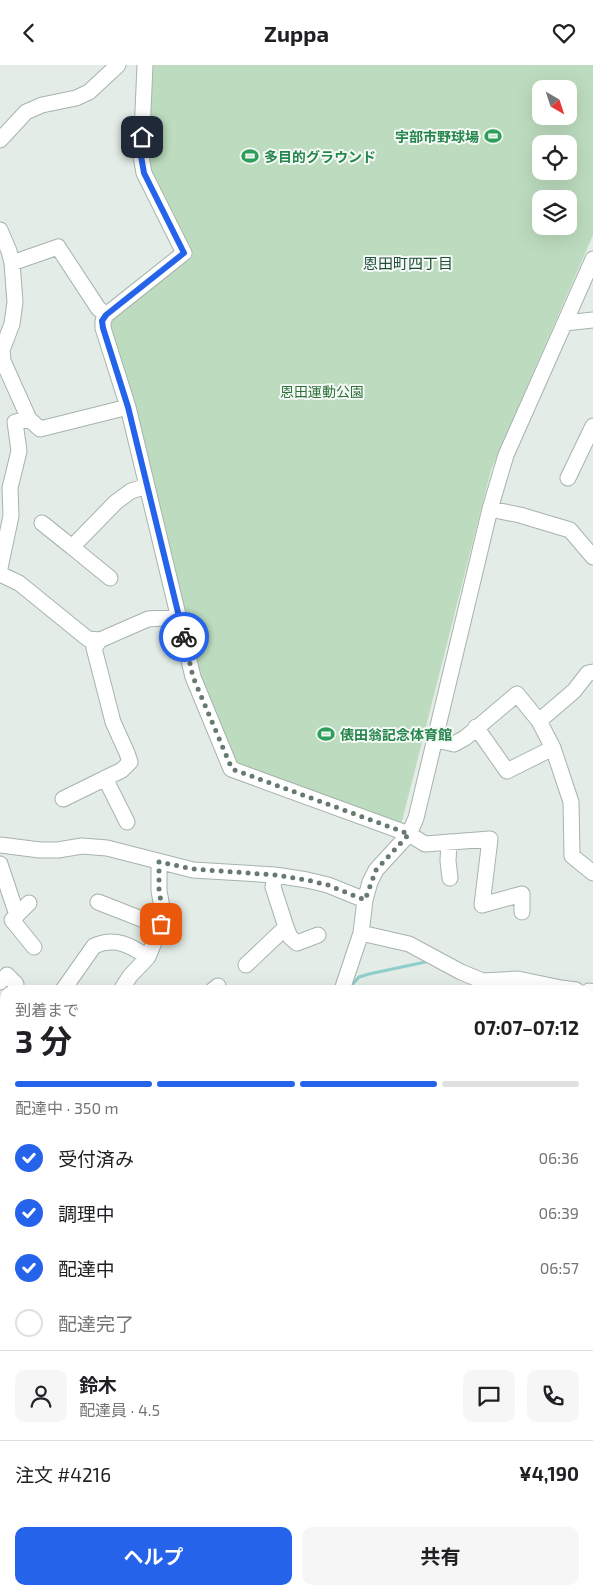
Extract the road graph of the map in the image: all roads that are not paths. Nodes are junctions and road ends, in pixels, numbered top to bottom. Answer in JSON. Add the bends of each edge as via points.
{"nodes":[{"id":1,"x":118,"y":65,"type":"edge"},
{"id":2,"x":145,"y":65,"type":"edge"},
{"id":3,"x":0,"y":140,"type":"edge"},
{"id":4,"x":0,"y":230,"type":"edge"},
{"id":5,"x":593,"y":259,"type":"edge"},
{"id":6,"x":12,"y":263,"type":"junction"},
{"id":7,"x":106,"y":315,"type":"junction"},
{"id":8,"x":593,"y":320,"type":"edge"},
{"id":9,"x":565,"y":323,"type":"junction"},
{"id":10,"x":1,"y":350,"type":"edge"},
{"id":11,"x":128,"y":407,"type":"junction"},
{"id":12,"x":29,"y":419,"type":"junction"},
{"id":13,"x":593,"y":426,"type":"edge"},
{"id":14,"x":568,"y":478,"type":"dead end"},
{"id":15,"x":147,"y":486,"type":"junction"},
{"id":16,"x":490,"y":509,"type":"junction"},
{"id":17,"x":42,"y":523,"type":"dead end"},
{"id":18,"x":72,"y":547,"type":"junction"},
{"id":19,"x":593,"y":557,"type":"edge"},
{"id":20,"x":0,"y":568,"type":"edge"},
{"id":21,"x":0,"y":574,"type":"edge"},
{"id":22,"x":110,"y":578,"type":"dead end"},
{"id":23,"x":179,"y":617,"type":"junction"},
{"id":24,"x":100,"y":640,"type":"junction"},
{"id":25,"x":593,"y":672,"type":"edge"},
{"id":26,"x":539,"y":721,"type":"junction"},
{"id":27,"x":476,"y":727,"type":"junction"},
{"id":28,"x":434,"y":739,"type":"junction"},
{"id":29,"x":553,"y":748,"type":"junction"},
{"id":30,"x":106,"y":778,"type":"junction"},
{"id":31,"x":63,"y":799,"type":"dead end"},
{"id":32,"x":127,"y":822,"type":"dead end"},
{"id":33,"x":409,"y":834,"type":"junction"},
{"id":34,"x":449,"y":842,"type":"junction"},
{"id":35,"x":0,"y":845,"type":"edge"},
{"id":36,"x":159,"y":862,"type":"junction"},
{"id":37,"x":0,"y":864,"type":"edge"},
{"id":38,"x":593,"y":873,"type":"edge"},
{"id":39,"x":276,"y":875,"type":"junction"},
{"id":40,"x":450,"y":878,"type":"dead end"},
{"id":41,"x":4,"y":891,"type":"edge"},
{"id":42,"x":365,"y":900,"type":"junction"},
{"id":43,"x":98,"y":902,"type":"dead end"},
{"id":44,"x":29,"y":903,"type":"dead end"},
{"id":45,"x":522,"y":913,"type":"dead end"},
{"id":46,"x":17,"y":915,"type":"junction"},
{"id":47,"x":161,"y":924,"type":"junction"},
{"id":48,"x":286,"y":927,"type":"junction"},
{"id":49,"x":361,"y":933,"type":"junction"},
{"id":50,"x":318,"y":935,"type":"dead end"},
{"id":51,"x":34,"y":947,"type":"dead end"},
{"id":52,"x":148,"y":957,"type":"junction"},
{"id":53,"x":246,"y":965,"type":"dead end"},
{"id":54,"x":0,"y":981,"type":"edge"},
{"id":55,"x":16,"y":984,"type":"dead end"},
{"id":56,"x":67,"y":985,"type":"edge"},
{"id":57,"x":124,"y":985,"type":"edge"},
{"id":58,"x":344,"y":985,"type":"edge"},
{"id":59,"x":544,"y":985,"type":"edge"}],
"edges":[{"from":1,"to":3,"type":"street","via":[[90,91],[26,112]]},
{"from":2,"to":7,"type":"street","via":[[141,156],[144,173],[184,253]]},
{"from":4,"to":6,"type":"street"},
{"from":5,"to":9,"type":"street"},
{"from":6,"to":7,"type":"street","via":[[58,247]]},
{"from":6,"to":10,"type":"street","via":[[12,324]]},
{"from":7,"to":11,"type":"street","via":[[102,321],[103,328]]},
{"from":8,"to":9,"type":"street"},
{"from":9,"to":16,"type":"street","via":[[506,455]]},
{"from":10,"to":12,"type":"street"},
{"from":11,"to":12,"type":"street","via":[[40,429]]},
{"from":11,"to":15,"type":"street"},
{"from":12,"to":20,"type":"street","via":[[15,422],[19,451],[10,489],[11,516]]},
{"from":13,"to":14,"type":"street"},
{"from":15,"to":18,"type":"street","via":[[131,491],[116,503]]},
{"from":15,"to":23,"type":"street"},
{"from":16,"to":19,"type":"street","via":[[570,530]]},
{"from":16,"to":28,"type":"street"},
{"from":17,"to":18,"type":"street"},
{"from":18,"to":22,"type":"street"},
{"from":21,"to":24,"type":"street","via":[[19,583],[88,639]]},
{"from":23,"to":24,"type":"street","via":[[148,619]]},
{"from":23,"to":33,"type":"street","via":[[193,677],[232,769]]},
{"from":24,"to":30,"type":"street","via":[[94,648],[113,722],[130,762]]},
{"from":25,"to":26,"type":"street","via":[[588,673],[574,691]]},
{"from":26,"to":27,"type":"street","via":[[518,694]]},
{"from":26,"to":29,"type":"street"},
{"from":27,"to":28,"type":"street","via":[[454,744]]},
{"from":27,"to":29,"type":"street","via":[[508,771]]},
{"from":28,"to":33,"type":"street","via":[[416,818]]},
{"from":29,"to":38,"type":"street","via":[[571,802],[572,856]]},
{"from":30,"to":31,"type":"street"},
{"from":30,"to":32,"type":"street"},
{"from":33,"to":34,"type":"street","via":[[425,844]]},
{"from":33,"to":42,"type":"street","via":[[376,870]]},
{"from":34,"to":40,"type":"street"},
{"from":34,"to":45,"type":"street","via":[[490,839],[482,905],[522,894]]},
{"from":35,"to":36,"type":"street","via":[[40,850],[82,846],[107,848]]},
{"from":36,"to":39,"type":"street","via":[[193,869]]},
{"from":36,"to":47,"type":"street","via":[[159,891],[164,917]]},
{"from":37,"to":41,"type":"street"},
{"from":39,"to":42,"type":"street","via":[[328,885]]},
{"from":39,"to":48,"type":"street","via":[[274,887]]},
{"from":41,"to":46,"type":"street"},
{"from":42,"to":49,"type":"street"},
{"from":43,"to":47,"type":"street"},
{"from":44,"to":46,"type":"street"},
{"from":46,"to":51,"type":"street","via":[[12,920]]},
{"from":47,"to":52,"type":"street"},
{"from":48,"to":50,"type":"street","via":[[297,943]]},
{"from":48,"to":53,"type":"street"},
{"from":49,"to":58,"type":"street"},
{"from":49,"to":59,"type":"street","via":[[409,944],[461,973],[483,981],[518,979]]},
{"from":52,"to":56,"type":"street","via":[[119,942],[100,943],[94,946]]},
{"from":52,"to":57,"type":"street"},
{"from":54,"to":55,"type":"street","via":[[7,975]]}]}
